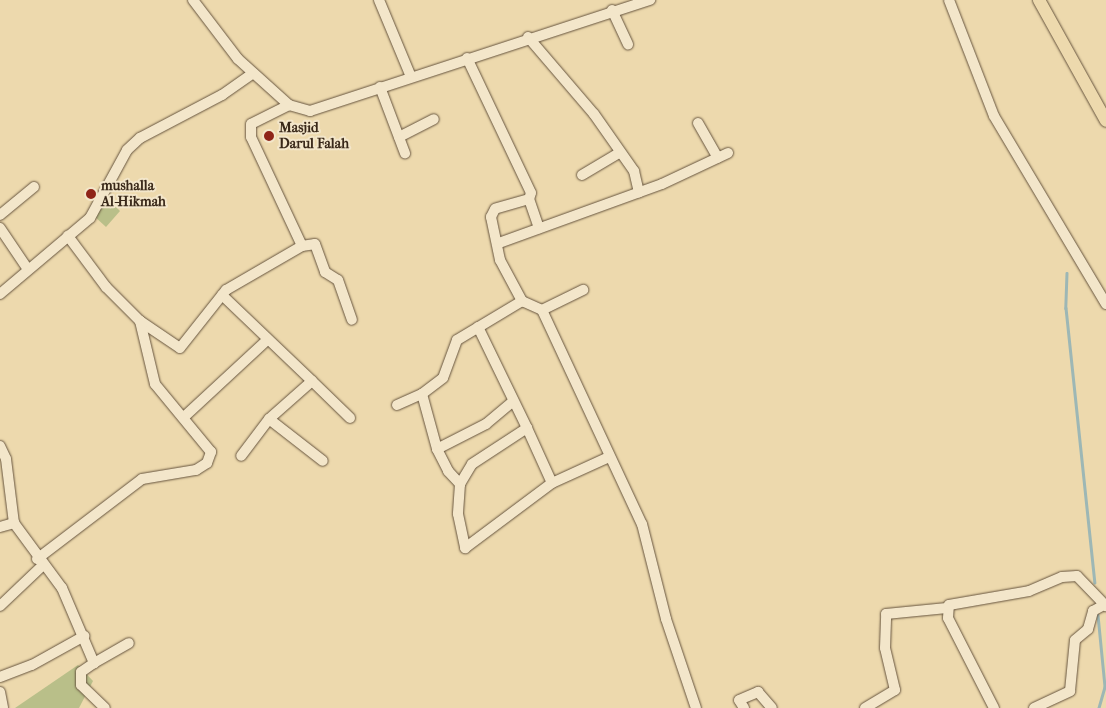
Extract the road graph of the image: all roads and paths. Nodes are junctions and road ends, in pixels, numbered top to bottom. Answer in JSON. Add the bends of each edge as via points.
{"nodes":[{"id":1,"x":193,"y":0,"type":"edge"},
{"id":2,"x":380,"y":0,"type":"edge"},
{"id":3,"x":650,"y":0,"type":"edge"},
{"id":4,"x":949,"y":0,"type":"edge"},
{"id":5,"x":1039,"y":0,"type":"edge"},
{"id":6,"x":612,"y":10,"type":"junction"},
{"id":7,"x":528,"y":38,"type":"junction"},
{"id":8,"x":628,"y":45,"type":"dead end"},
{"id":9,"x":467,"y":58,"type":"junction"},
{"id":10,"x":253,"y":73,"type":"junction"},
{"id":11,"x":411,"y":77,"type":"junction"},
{"id":12,"x":380,"y":88,"type":"junction"},
{"id":13,"x":289,"y":104,"type":"junction"},
{"id":14,"x":434,"y":119,"type":"dead end"},
{"id":15,"x":1106,"y":121,"type":"edge"},
{"id":16,"x":698,"y":123,"type":"dead end"},
{"id":17,"x":399,"y":136,"type":"junction"},
{"id":18,"x":618,"y":152,"type":"junction"},
{"id":19,"x":405,"y":153,"type":"dead end"},
{"id":20,"x":728,"y":154,"type":"dead end"},
{"id":21,"x":718,"y":158,"type":"junction"},
{"id":22,"x":582,"y":175,"type":"dead end"},
{"id":23,"x":34,"y":187,"type":"dead end"},
{"id":24,"x":639,"y":192,"type":"junction"},
{"id":25,"x":529,"y":200,"type":"junction"},
{"id":26,"x":0,"y":215,"type":"edge"},
{"id":27,"x":0,"y":228,"type":"edge"},
{"id":28,"x":539,"y":228,"type":"junction"},
{"id":29,"x":68,"y":236,"type":"junction"},
{"id":30,"x":499,"y":243,"type":"junction"},
{"id":31,"x":302,"y":246,"type":"junction"},
{"id":32,"x":27,"y":268,"type":"junction"},
{"id":33,"x":583,"y":290,"type":"dead end"},
{"id":34,"x":0,"y":294,"type":"edge"},
{"id":35,"x":222,"y":295,"type":"junction"},
{"id":36,"x":522,"y":300,"type":"junction"},
{"id":37,"x":1106,"y":304,"type":"edge"},
{"id":38,"x":542,"y":310,"type":"junction"},
{"id":39,"x":352,"y":320,"type":"dead end"},
{"id":40,"x":140,"y":321,"type":"junction"},
{"id":41,"x":478,"y":327,"type":"junction"},
{"id":42,"x":266,"y":341,"type":"junction"},
{"id":43,"x":312,"y":381,"type":"junction"},
{"id":44,"x":422,"y":394,"type":"junction"},
{"id":45,"x":513,"y":401,"type":"junction"},
{"id":46,"x":397,"y":405,"type":"dead end"},
{"id":47,"x":186,"y":415,"type":"junction"},
{"id":48,"x":350,"y":418,"type":"dead end"},
{"id":49,"x":269,"y":419,"type":"junction"},
{"id":50,"x":527,"y":428,"type":"junction"},
{"id":51,"x":0,"y":446,"type":"edge"},
{"id":52,"x":437,"y":449,"type":"junction"},
{"id":53,"x":241,"y":456,"type":"dead end"},
{"id":54,"x":608,"y":457,"type":"junction"},
{"id":55,"x":323,"y":461,"type":"dead end"},
{"id":56,"x":552,"y":483,"type":"junction"},
{"id":57,"x":460,"y":484,"type":"junction"},
{"id":58,"x":14,"y":523,"type":"junction"},
{"id":59,"x":0,"y":528,"type":"edge"},
{"id":60,"x":40,"y":562,"type":"junction"},
{"id":61,"x":0,"y":606,"type":"edge"},
{"id":62,"x":1105,"y":606,"type":"edge"},
{"id":63,"x":947,"y":608,"type":"junction"},
{"id":64,"x":84,"y":636,"type":"junction"},
{"id":65,"x":129,"y":643,"type":"dead end"},
{"id":66,"x":94,"y":663,"type":"junction"},
{"id":67,"x":0,"y":677,"type":"edge"},
{"id":68,"x":0,"y":692,"type":"edge"},
{"id":69,"x":1046,"y":706,"type":"edge"},
{"id":70,"x":3,"y":708,"type":"edge"},
{"id":71,"x":105,"y":708,"type":"edge"},
{"id":72,"x":696,"y":708,"type":"edge"},
{"id":73,"x":744,"y":708,"type":"edge"},
{"id":74,"x":772,"y":708,"type":"edge"},
{"id":75,"x":865,"y":708,"type":"edge"},
{"id":76,"x":994,"y":708,"type":"edge"},
{"id":77,"x":1034,"y":708,"type":"edge"}],
"edges":[{"from":1,"to":10,"type":"street"},
{"from":2,"to":11,"type":"street"},
{"from":3,"to":6,"type":"street"},
{"from":4,"to":37,"type":"street","via":[[994,116]]},
{"from":5,"to":15,"type":"main road"},
{"from":6,"to":7,"type":"street"},
{"from":6,"to":8,"type":"street"},
{"from":7,"to":9,"type":"street"},
{"from":7,"to":18,"type":"street","via":[[594,114]]},
{"from":9,"to":11,"type":"street"},
{"from":9,"to":25,"type":"street","via":[[528,184]]},
{"from":10,"to":13,"type":"street"},
{"from":10,"to":29,"type":"street","via":[[222,95],[140,138],[127,150],[90,218]]},
{"from":11,"to":12,"type":"street"},
{"from":12,"to":13,"type":"street","via":[[310,111]]},
{"from":12,"to":17,"type":"street"},
{"from":13,"to":31,"type":"street","via":[[249,127]]},
{"from":14,"to":17,"type":"street"},
{"from":16,"to":21,"type":"street"},
{"from":17,"to":19,"type":"street"},
{"from":18,"to":22,"type":"street"},
{"from":18,"to":24,"type":"street","via":[[634,172]]},
{"from":20,"to":21,"type":"street"},
{"from":21,"to":24,"type":"street"},
{"from":23,"to":26,"type":"street"},
{"from":24,"to":28,"type":"street"},
{"from":25,"to":28,"type":"street"},
{"from":25,"to":30,"type":"street","via":[[496,209],[491,217]]},
{"from":27,"to":32,"type":"street"},
{"from":28,"to":30,"type":"street"},
{"from":29,"to":32,"type":"street"},
{"from":29,"to":40,"type":"street","via":[[106,288]]},
{"from":30,"to":36,"type":"street","via":[[500,260]]},
{"from":31,"to":35,"type":"street"},
{"from":31,"to":39,"type":"street","via":[[315,244],[325,272],[338,280]]},
{"from":32,"to":34,"type":"street"},
{"from":33,"to":38,"type":"street"},
{"from":35,"to":40,"type":"street","via":[[180,348]]},
{"from":35,"to":42,"type":"street"},
{"from":36,"to":38,"type":"street"},
{"from":36,"to":41,"type":"street"},
{"from":38,"to":54,"type":"street"},
{"from":40,"to":47,"type":"street","via":[[155,384]]},
{"from":41,"to":44,"type":"street","via":[[457,340],[443,378]]},
{"from":41,"to":45,"type":"street"},
{"from":42,"to":43,"type":"street"},
{"from":42,"to":47,"type":"street"},
{"from":43,"to":48,"type":"street"},
{"from":43,"to":49,"type":"street"},
{"from":44,"to":46,"type":"street"},
{"from":44,"to":52,"type":"street"},
{"from":45,"to":50,"type":"street"},
{"from":45,"to":52,"type":"street","via":[[486,424]]},
{"from":47,"to":60,"type":"street","via":[[210,446],[208,463],[196,470],[142,480]]},
{"from":49,"to":53,"type":"street"},
{"from":49,"to":55,"type":"street"},
{"from":50,"to":56,"type":"street"},
{"from":50,"to":57,"type":"street","via":[[472,464]]},
{"from":51,"to":58,"type":"street","via":[[6,459]]},
{"from":52,"to":57,"type":"street"},
{"from":54,"to":56,"type":"street"},
{"from":54,"to":72,"type":"street","via":[[649,544],[666,619]]},
{"from":56,"to":57,"type":"street","via":[[465,548],[458,514]]},
{"from":58,"to":59,"type":"street"},
{"from":58,"to":60,"type":"street"},
{"from":60,"to":61,"type":"street"},
{"from":60,"to":64,"type":"street","via":[[59,582]]},
{"from":62,"to":63,"type":"street","via":[[1092,588],[1076,576]]},
{"from":62,"to":69,"type":"street","via":[[1093,611],[1088,629],[1074,642],[1070,691]]},
{"from":63,"to":75,"type":"street","via":[[886,614],[882,622],[885,648],[895,690]]},
{"from":63,"to":76,"type":"street"},
{"from":64,"to":66,"type":"street"},
{"from":64,"to":67,"type":"street","via":[[32,665]]},
{"from":65,"to":66,"type":"street"},
{"from":66,"to":71,"type":"street","via":[[84,669],[80,681]]},
{"from":68,"to":70,"type":"street"},
{"from":69,"to":77,"type":"street"},
{"from":73,"to":74,"type":"street","via":[[739,700],[758,692]]}]}
